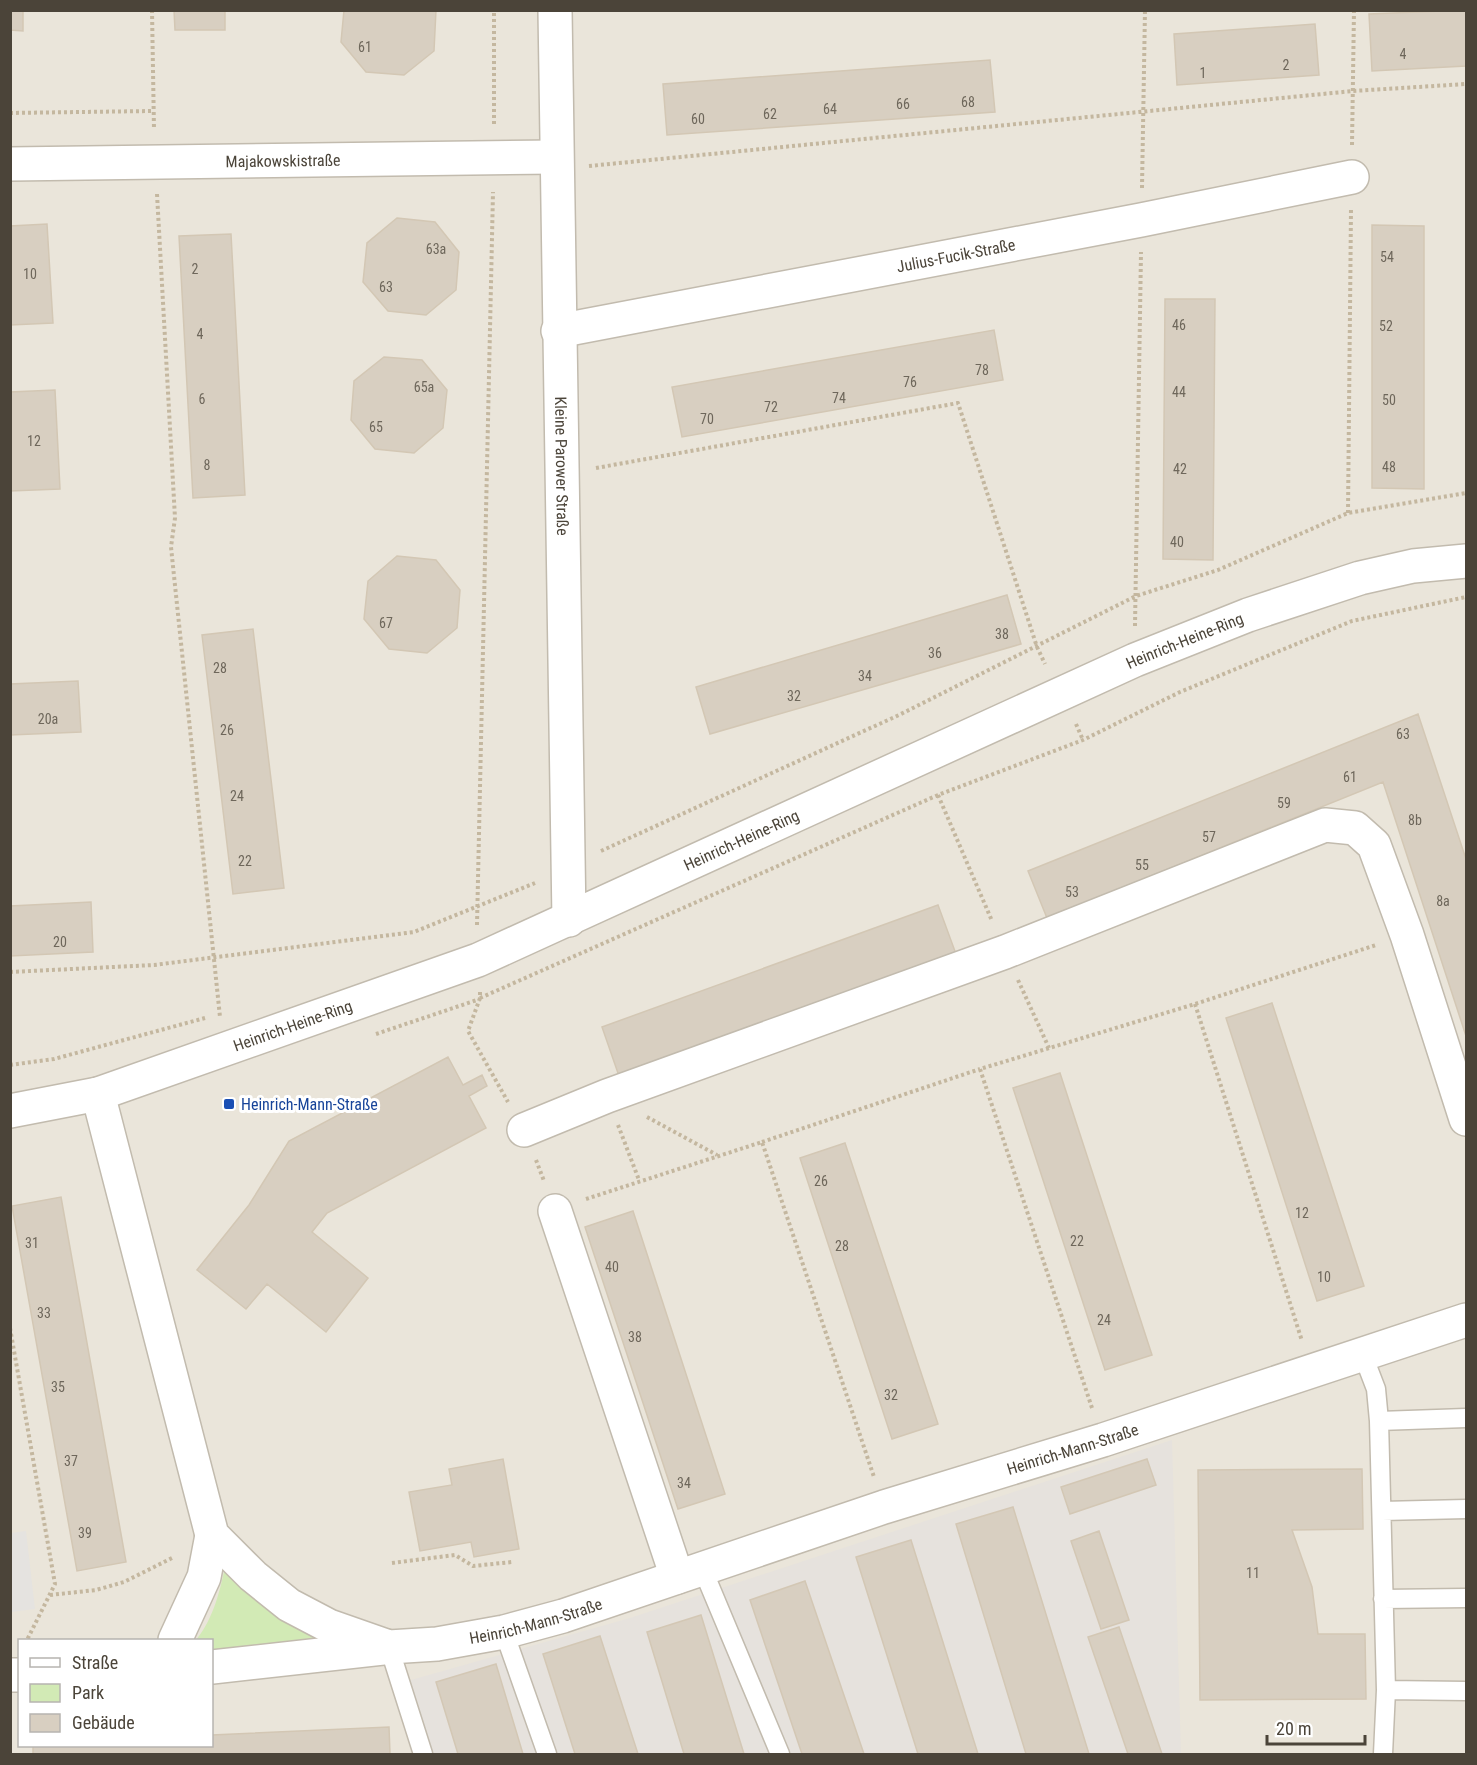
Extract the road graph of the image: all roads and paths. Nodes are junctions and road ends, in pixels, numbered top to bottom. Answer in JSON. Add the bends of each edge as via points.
{"nodes":[{"id":1,"x":152,"y":10,"type":"edge"},
{"id":2,"x":494,"y":10,"type":"edge"},
{"id":3,"x":555,"y":10,"type":"edge"},
{"id":4,"x":1145,"y":10,"type":"edge"},
{"id":5,"x":1354,"y":10,"type":"edge"},
{"id":6,"x":1467,"y":84,"type":"edge"},
{"id":7,"x":1353,"y":91,"type":"junction"},
{"id":8,"x":153,"y":111,"type":"junction"},
{"id":9,"x":1144,"y":112,"type":"junction"},
{"id":10,"x":10,"y":113,"type":"edge"},
{"id":11,"x":493,"y":158,"type":"junction"},
{"id":12,"x":155,"y":163,"type":"junction"},
{"id":13,"x":556,"y":163,"type":"junction"},
{"id":14,"x":10,"y":164,"type":"edge"},
{"id":15,"x":1352,"y":177,"type":"junction"},
{"id":16,"x":1141,"y":220,"type":"junction"},
{"id":17,"x":558,"y":331,"type":"junction"},
{"id":18,"x":561,"y":474,"type":"junction"},
{"id":19,"x":1467,"y":494,"type":"edge"},
{"id":20,"x":1348,"y":513,"type":"junction"},
{"id":21,"x":1467,"y":561,"type":"edge"},
{"id":22,"x":1136,"y":596,"type":"junction"},
{"id":23,"x":1467,"y":597,"type":"edge"},
{"id":24,"x":1036,"y":647,"type":"junction"},
{"id":25,"x":1135,"y":660,"type":"junction"},
{"id":26,"x":1061,"y":694,"type":"junction"},
{"id":27,"x":1083,"y":740,"type":"junction"},
{"id":28,"x":567,"y":867,"type":"junction"},
{"id":29,"x":476,"y":907,"type":"junction"},
{"id":30,"x":569,"y":920,"type":"junction"},
{"id":31,"x":1407,"y":935,"type":"junction"},
{"id":32,"x":214,"y":957,"type":"junction"},
{"id":33,"x":478,"y":960,"type":"junction"},
{"id":34,"x":10,"y":972,"type":"edge"},
{"id":35,"x":1195,"y":1004,"type":"junction"},
{"id":36,"x":220,"y":1014,"type":"junction"},
{"id":37,"x":223,"y":1050,"type":"junction"},
{"id":38,"x":10,"y":1065,"type":"edge"},
{"id":39,"x":980,"y":1069,"type":"junction"},
{"id":40,"x":98,"y":1094,"type":"junction"},
{"id":41,"x":607,"y":1096,"type":"junction"},
{"id":42,"x":10,"y":1112,"type":"edge"},
{"id":43,"x":1467,"y":1119,"type":"edge"},
{"id":44,"x":524,"y":1130,"type":"dead end"},
{"id":45,"x":762,"y":1142,"type":"junction"},
{"id":46,"x":717,"y":1156,"type":"junction"},
{"id":47,"x":639,"y":1180,"type":"junction"},
{"id":48,"x":555,"y":1210,"type":"joint"},
{"id":49,"x":1467,"y":1320,"type":"edge"},
{"id":50,"x":10,"y":1328,"type":"edge"},
{"id":51,"x":1363,"y":1355,"type":"junction"},
{"id":52,"x":1314,"y":1372,"type":"junction"},
{"id":53,"x":1467,"y":1418,"type":"edge"},
{"id":54,"x":1379,"y":1421,"type":"junction"},
{"id":55,"x":1103,"y":1440,"type":"junction"},
{"id":56,"x":884,"y":1507,"type":"junction"},
{"id":57,"x":1467,"y":1509,"type":"edge"},
{"id":58,"x":1382,"y":1511,"type":"junction"},
{"id":59,"x":213,"y":1535,"type":"junction"},
{"id":60,"x":512,"y":1562,"type":"dead end"},
{"id":61,"x":392,"y":1563,"type":"dead end"},
{"id":62,"x":690,"y":1574,"type":"junction"},
{"id":63,"x":50,"y":1595,"type":"junction"},
{"id":64,"x":1467,"y":1598,"type":"edge"},
{"id":65,"x":1383,"y":1599,"type":"junction"},
{"id":66,"x":504,"y":1632,"type":"junction"},
{"id":67,"x":28,"y":1639,"type":"edge"},
{"id":68,"x":176,"y":1639,"type":"edge"},
{"id":69,"x":389,"y":1647,"type":"junction"},
{"id":70,"x":213,"y":1667,"type":"edge"},
{"id":71,"x":1386,"y":1690,"type":"junction"},
{"id":72,"x":1467,"y":1691,"type":"edge"},
{"id":73,"x":423,"y":1755,"type":"edge"},
{"id":74,"x":547,"y":1755,"type":"edge"},
{"id":75,"x":780,"y":1755,"type":"edge"},
{"id":76,"x":1383,"y":1755,"type":"edge"}],
"edges":[{"from":1,"to":8,"type":"path"},
{"from":2,"to":11,"type":"path"},
{"from":3,"to":13,"type":"street","name":"Kleine Parower Straße"},
{"from":4,"to":9,"type":"path"},
{"from":5,"to":7,"type":"path"},
{"from":6,"to":7,"type":"path"},
{"from":7,"to":9,"type":"path"},
{"from":7,"to":15,"type":"path"},
{"from":8,"to":10,"type":"path"},
{"from":8,"to":12,"type":"path"},
{"from":9,"to":13,"type":"path"},
{"from":9,"to":16,"type":"path"},
{"from":11,"to":12,"type":"street","name":"Majakowskistraße"},
{"from":11,"to":13,"type":"street","name":"Majakowskistraße"},
{"from":11,"to":29,"type":"path"},
{"from":12,"to":14,"type":"street","name":"Majakowskistraße"},
{"from":12,"to":32,"type":"path","via":[[175,518],[171,547]]},
{"from":13,"to":17,"type":"street","name":"Kleine Parower Straße"},
{"from":15,"to":16,"type":"street","name":"Julius-Fucik-Straße"},
{"from":15,"to":20,"type":"path"},
{"from":16,"to":17,"type":"street","name":"Julius-Fucik-Straße"},
{"from":16,"to":22,"type":"path"},
{"from":17,"to":18,"type":"street","name":"Kleine Parower Straße"},
{"from":18,"to":24,"type":"path","via":[[958,403]]},
{"from":18,"to":28,"type":"street","name":"Kleine Parower Straße"},
{"from":19,"to":20,"type":"path"},
{"from":20,"to":22,"type":"path","via":[[1218,570]]},
{"from":21,"to":25,"type":"street","name":"Heinrich-Heine-Ring","via":[[1413,566],[1360,578],[1248,615]]},
{"from":22,"to":24,"type":"path"},
{"from":22,"to":25,"type":"path"},
{"from":23,"to":27,"type":"path","via":[[1352,621],[1180,692]]},
{"from":24,"to":26,"type":"path"},
{"from":24,"to":28,"type":"path","via":[[899,716]]},
{"from":25,"to":26,"type":"street","name":"Heinrich-Heine-Ring"},
{"from":26,"to":27,"type":"path"},
{"from":26,"to":30,"type":"street","name":"Heinrich-Heine-Ring"},
{"from":27,"to":33,"type":"path","via":[[938,795],[480,998]]},
{"from":28,"to":29,"type":"path"},
{"from":28,"to":30,"type":"street","name":"Kleine Parower Straße"},
{"from":29,"to":32,"type":"path","via":[[414,932]]},
{"from":29,"to":33,"type":"path"},
{"from":30,"to":33,"type":"street","name":"Heinrich-Heine-Ring"},
{"from":31,"to":35,"type":"path"},
{"from":31,"to":41,"type":"street","via":[[1374,845],[1355,828],[1325,825],[1005,952]]},
{"from":31,"to":43,"type":"street"},
{"from":32,"to":34,"type":"path","via":[[154,965]]},
{"from":32,"to":36,"type":"path"},
{"from":33,"to":37,"type":"street","name":"Heinrich-Heine-Ring"},
{"from":35,"to":39,"type":"path"},
{"from":35,"to":52,"type":"path"},
{"from":36,"to":37,"type":"path"},
{"from":36,"to":38,"type":"path","via":[[54,1059]]},
{"from":37,"to":40,"type":"street","name":"Heinrich-Heine-Ring"},
{"from":39,"to":45,"type":"path"},
{"from":39,"to":55,"type":"path"},
{"from":40,"to":42,"type":"street","name":"Heinrich-Heine-Ring"},
{"from":40,"to":59,"type":"street","name":"Heinrich-Mann-Straße"},
{"from":41,"to":44,"type":"street"},
{"from":41,"to":46,"type":"path"},
{"from":41,"to":47,"type":"path"},
{"from":45,"to":46,"type":"path"},
{"from":45,"to":56,"type":"path"},
{"from":46,"to":47,"type":"path"},
{"from":47,"to":48,"type":"path"},
{"from":48,"to":62,"type":"street"},
{"from":49,"to":51,"type":"street","name":"Heinrich-Mann-Straße"},
{"from":50,"to":63,"type":"path","via":[[55,1584]]},
{"from":51,"to":52,"type":"street","name":"Heinrich-Mann-Straße"},
{"from":51,"to":54,"type":"lane","via":[[1376,1389]]},
{"from":52,"to":55,"type":"street","name":"Heinrich-Mann-Straße"},
{"from":53,"to":54,"type":"lane"},
{"from":54,"to":58,"type":"lane"},
{"from":55,"to":56,"type":"street","name":"Heinrich-Mann-Straße"},
{"from":56,"to":62,"type":"street","name":"Heinrich-Mann-Straße"},
{"from":57,"to":58,"type":"lane"},
{"from":58,"to":65,"type":"lane"},
{"from":59,"to":63,"type":"path","via":[[124,1582],[96,1590]]},
{"from":59,"to":68,"type":"street","name":"Heinrich-Mann-Straße","via":[[204,1577]]},
{"from":59,"to":69,"type":"street","name":"Heinrich-Mann-Straße","via":[[253,1576],[289,1605],[329,1626]]},
{"from":60,"to":61,"type":"path","via":[[473,1566],[455,1554]]},
{"from":62,"to":66,"type":"street","name":"Heinrich-Mann-Straße"},
{"from":62,"to":75,"type":"lane"},
{"from":63,"to":67,"type":"path"},
{"from":64,"to":65,"type":"lane"},
{"from":65,"to":71,"type":"lane"},
{"from":66,"to":69,"type":"street","name":"Heinrich-Mann-Straße","via":[[437,1644]]},
{"from":66,"to":74,"type":"lane"},
{"from":69,"to":70,"type":"street","name":"Heinrich-Mann-Straße"},
{"from":69,"to":73,"type":"lane"},
{"from":71,"to":72,"type":"lane"},
{"from":71,"to":76,"type":"lane"}]}
